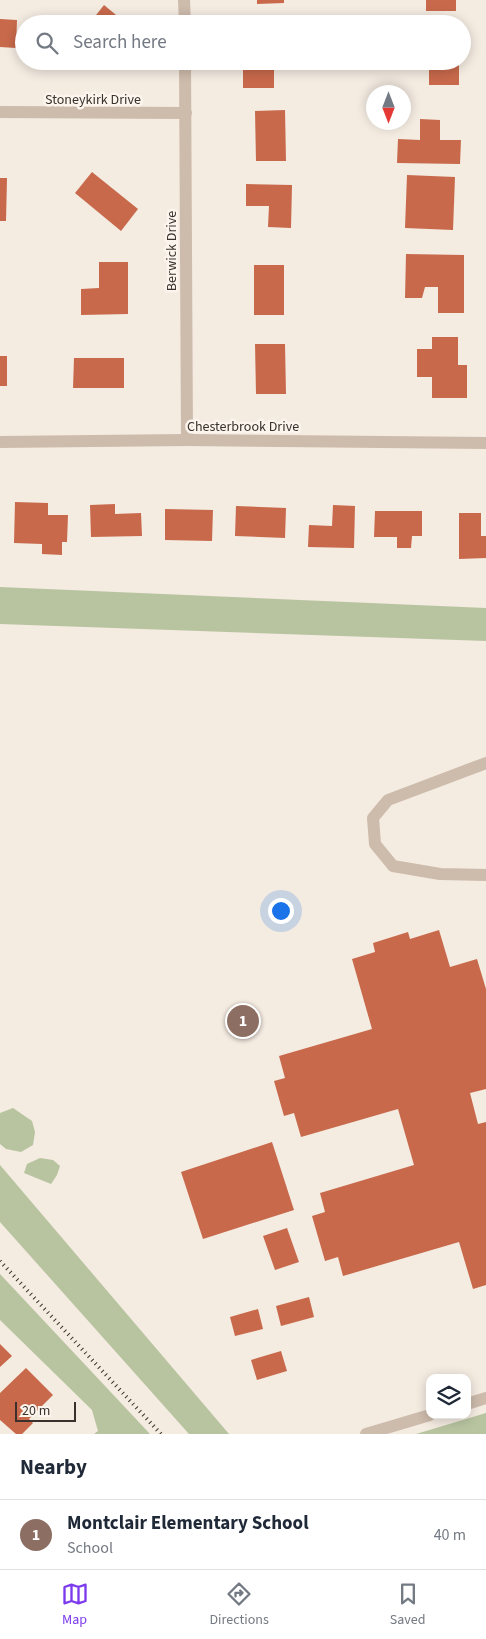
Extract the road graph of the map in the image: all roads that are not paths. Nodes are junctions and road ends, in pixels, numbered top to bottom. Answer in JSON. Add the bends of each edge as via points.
{"nodes":[{"id":1,"x":184,"y":0,"type":"edge"},
{"id":2,"x":185,"y":15,"type":"edge"},
{"id":3,"x":185,"y":70,"type":"edge"},
{"id":4,"x":0,"y":112,"type":"edge"},
{"id":5,"x":186,"y":113,"type":"junction"},
{"id":6,"x":186,"y":440,"type":"junction"},
{"id":7,"x":0,"y":442,"type":"edge"},
{"id":8,"x":486,"y":443,"type":"edge"},
{"id":9,"x":484,"y":765,"type":"edge"},
{"id":10,"x":486,"y":875,"type":"edge"},
{"id":11,"x":486,"y":1398,"type":"edge"},
{"id":12,"x":471,"y":1403,"type":"edge"},
{"id":13,"x":426,"y":1416,"type":"edge"},
{"id":14,"x":366,"y":1434,"type":"edge"}],
"edges":[{"from":1,"to":2,"type":"street"},
{"from":3,"to":5,"type":"street","name":"Berwick Drive"},
{"from":4,"to":5,"type":"street","name":"Stoneykirk Drive"},
{"from":5,"to":6,"type":"street","name":"Berwick Drive"},
{"from":6,"to":7,"type":"street","name":"Chesterbrook Drive"},
{"from":6,"to":8,"type":"street","name":"Chesterbrook Drive"},
{"from":9,"to":10,"type":"street","via":[[388,800],[373,818],[374,844],[393,866],[440,874]]},
{"from":11,"to":12,"type":"street"},
{"from":13,"to":14,"type":"street"}]}
